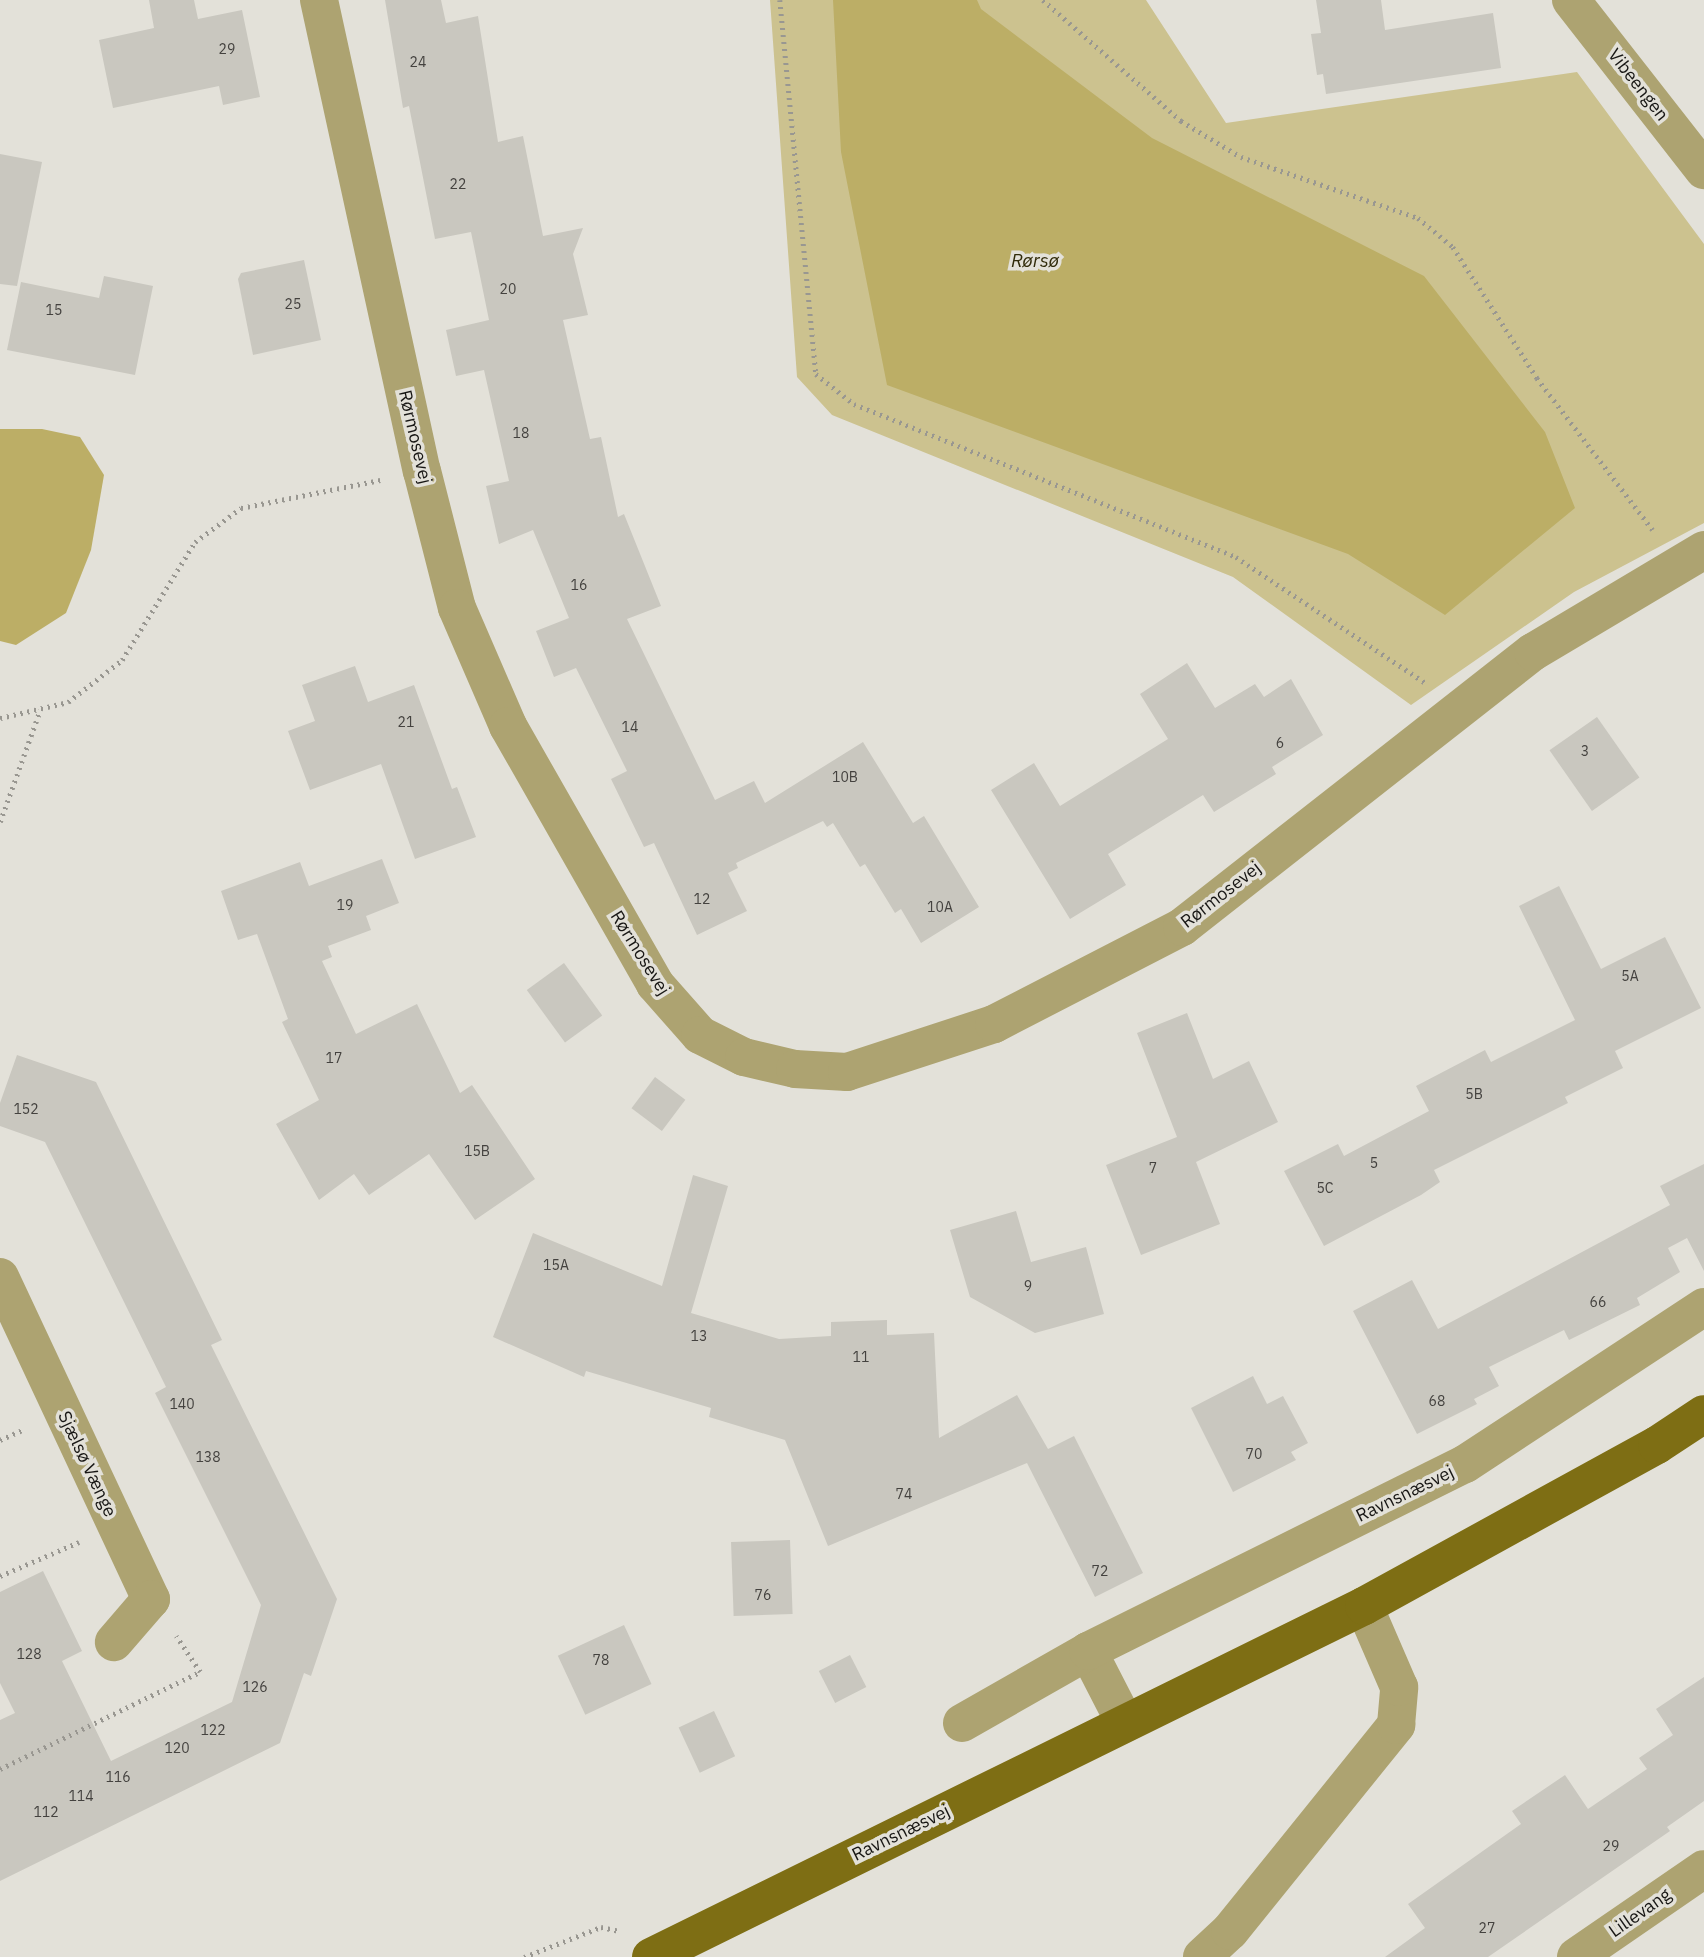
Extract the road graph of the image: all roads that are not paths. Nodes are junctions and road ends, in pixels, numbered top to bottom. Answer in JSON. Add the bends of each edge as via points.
{"nodes":[{"id":1,"x":319,"y":0,"type":"edge"},
{"id":2,"x":1571,"y":0,"type":"edge"},
{"id":3,"x":1701,"y":159,"type":"edge"},
{"id":4,"x":1692,"y":557,"type":"edge"},
{"id":5,"x":0,"y":1277,"type":"edge"},
{"id":6,"x":1704,"y":1307,"type":"edge"},
{"id":7,"x":1704,"y":1414,"type":"edge"},
{"id":8,"x":1364,"y":1606,"type":"junction"},
{"id":9,"x":114,"y":1642,"type":"dead end"},
{"id":10,"x":1088,"y":1651,"type":"junction"},
{"id":11,"x":962,"y":1723,"type":"dead end"},
{"id":12,"x":1125,"y":1723,"type":"junction"},
{"id":13,"x":1704,"y":1869,"type":"edge"},
{"id":14,"x":664,"y":1950,"type":"edge"},
{"id":15,"x":629,"y":1957,"type":"edge"},
{"id":16,"x":1202,"y":1957,"type":"edge"},
{"id":17,"x":1576,"y":1957,"type":"edge"}],
"edges":[{"from":1,"to":4,"type":"street","name":"Rørmosevej","via":[[422,471],[457,608],[508,726],[655,984],[700,1035],[744,1057],[795,1069],[847,1072],[994,1024],[1182,927],[1533,652]]},
{"from":2,"to":3,"type":"street","name":"Vibeengen"},
{"from":5,"to":9,"type":"street","name":"Sjælsø Vænge","via":[[151,1599]]},
{"from":6,"to":10,"type":"street","name":"Ravnsnæsvej","via":[[1465,1464]]},
{"from":7,"to":8,"type":"main road","name":"Ravnsnæsvej","via":[[1657,1445]]},
{"from":8,"to":12,"type":"main road","name":"Ravnsnæsvej"},
{"from":8,"to":16,"type":"street","via":[[1399,1687],[1395,1725],[1230,1931]]},
{"from":10,"to":11,"type":"street","name":"Ravnsnæsvej"},
{"from":10,"to":12,"type":"street"},
{"from":12,"to":14,"type":"main road","name":"Ravnsnæsvej"},
{"from":13,"to":17,"type":"street","name":"Lillevang"},
{"from":14,"to":15,"type":"main road","name":"Ravnsnæsvej"}]}
